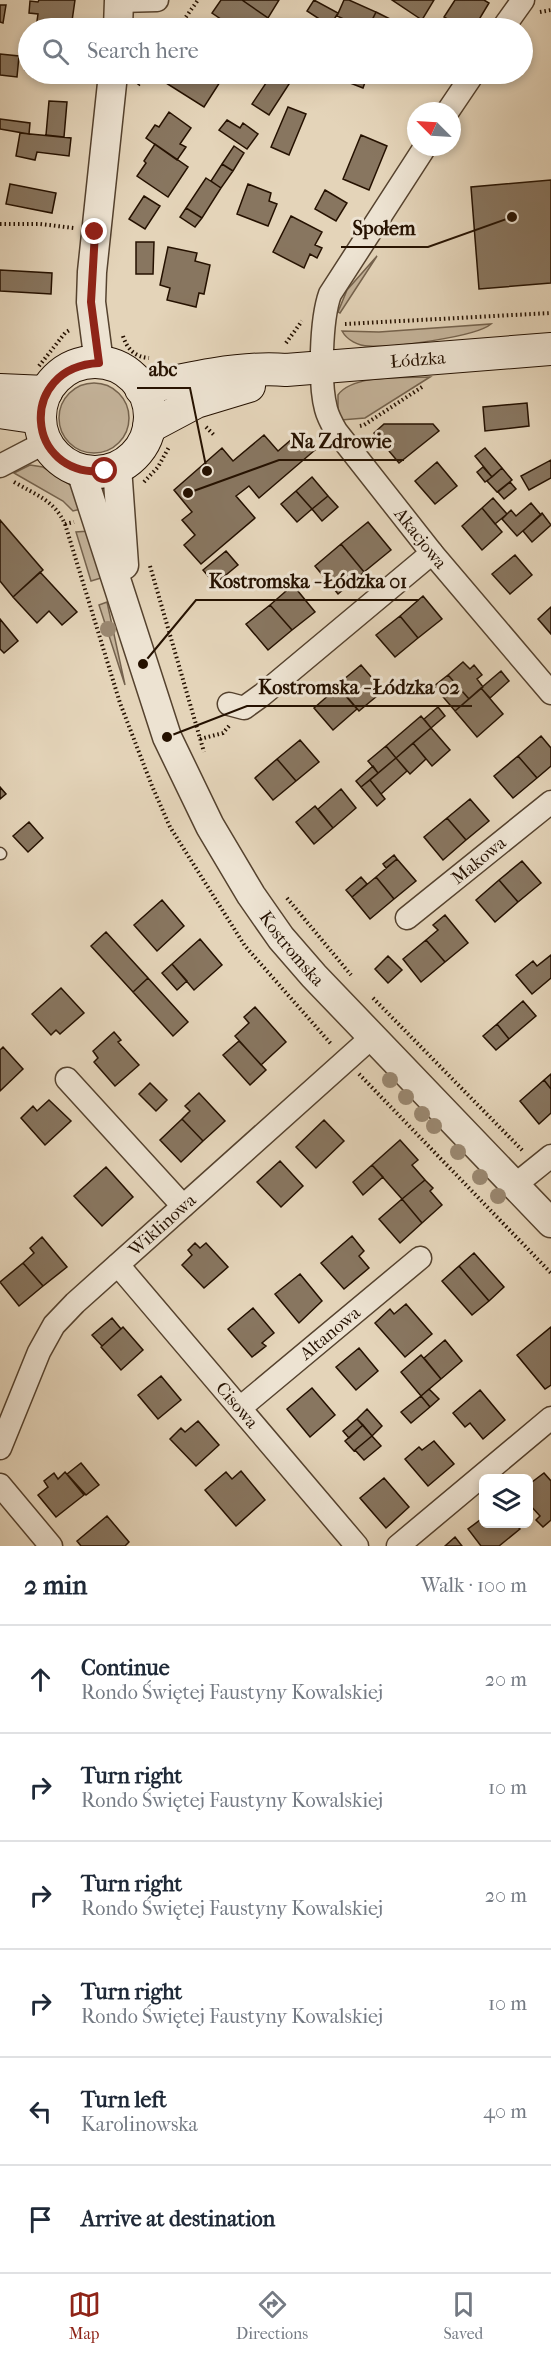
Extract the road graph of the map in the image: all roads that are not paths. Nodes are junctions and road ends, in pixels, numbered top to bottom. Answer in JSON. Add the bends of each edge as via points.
{"nodes":[{"id":1,"x":119,"y":0,"type":"edge"},
{"id":2,"x":157,"y":0,"type":"edge"},
{"id":3,"x":531,"y":6,"type":"edge"},
{"id":4,"x":118,"y":18,"type":"edge"},
{"id":5,"x":516,"y":18,"type":"edge"},
{"id":6,"x":112,"y":84,"type":"edge"},
{"id":7,"x":466,"y":84,"type":"edge"},
{"id":8,"x":454,"y":102,"type":"edge"},
{"id":9,"x":419,"y":156,"type":"edge"},
{"id":10,"x":551,"y":349,"type":"edge"},
{"id":11,"x":284,"y":359,"type":"junction"},
{"id":12,"x":99,"y":363,"type":"junction"},
{"id":13,"x":323,"y":368,"type":"junction"},
{"id":14,"x":141,"y":388,"type":"junction"},
{"id":15,"x":0,"y":390,"type":"edge"},
{"id":16,"x":41,"y":406,"type":"junction"},
{"id":17,"x":0,"y":412,"type":"edge"},
{"id":18,"x":149,"y":427,"type":"junction"},
{"id":19,"x":0,"y":466,"type":"edge"},
{"id":20,"x":117,"y":467,"type":"junction"},
{"id":21,"x":81,"y":471,"type":"junction"},
{"id":22,"x":432,"y":553,"type":"junction"},
{"id":23,"x":128,"y":611,"type":"junction"},
{"id":24,"x":551,"y":693,"type":"edge"},
{"id":25,"x":229,"y":704,"type":"dead end"},
{"id":26,"x":551,"y":802,"type":"edge"},
{"id":27,"x":406,"y":918,"type":"dead end"},
{"id":28,"x":372,"y":1037,"type":"junction"},
{"id":29,"x":67,"y":1079,"type":"dead end"},
{"id":30,"x":545,"y":1161,"type":"edge"},
{"id":31,"x":515,"y":1185,"type":"junction"},
{"id":32,"x":183,"y":1206,"type":"junction"},
{"id":33,"x":551,"y":1223,"type":"edge"},
{"id":34,"x":420,"y":1258,"type":"dead end"},
{"id":35,"x":118,"y":1266,"type":"junction"},
{"id":36,"x":240,"y":1408,"type":"junction"},
{"id":37,"x":551,"y":1418,"type":"edge"},
{"id":38,"x":0,"y":1446,"type":"edge"},
{"id":39,"x":0,"y":1485,"type":"edge"},
{"id":40,"x":51,"y":1546,"type":"edge"},
{"id":41,"x":357,"y":1546,"type":"edge"},
{"id":42,"x":398,"y":1546,"type":"edge"}],
"edges":[{"from":1,"to":2,"type":"street"},
{"from":1,"to":4,"type":"street"},
{"from":3,"to":5,"type":"street"},
{"from":6,"to":12,"type":"street","via":[[91,288]]},
{"from":7,"to":8,"type":"street"},
{"from":9,"to":13,"type":"street","name":"Akacjowa","via":[[338,280],[325,307]]},
{"from":10,"to":13,"type":"main road","name":"Łódzka"},
{"from":11,"to":13,"type":"main road","name":"Łódzka"},
{"from":11,"to":14,"type":"main road","name":"Łódzka","via":[[266,368]]},
{"from":11,"to":18,"type":"main road","name":"Łódzka","via":[[260,383],[196,402]]},
{"from":12,"to":14,"type":"main road","via":[[127,373]]},
{"from":12,"to":16,"type":"main road","via":[[85,363],[61,374]]},
{"from":13,"to":22,"type":"street","name":"Akacjowa","via":[[325,407],[336,431]]},
{"from":14,"to":18,"type":"main road","via":[[147,401]]},
{"from":15,"to":16,"type":"main road"},
{"from":16,"to":17,"type":"main road"},
{"from":16,"to":19,"type":"street"},
{"from":16,"to":21,"type":"main road","via":[[57,457]]},
{"from":18,"to":20,"type":"main road","via":[[134,455]]},
{"from":20,"to":21,"type":"main road"},
{"from":20,"to":23,"type":"street","name":"Kostromska"},
{"from":21,"to":23,"type":"street","name":"Kostromska"},
{"from":22,"to":24,"type":"street","name":"Akacjowa"},
{"from":22,"to":25,"type":"street","via":[[262,695],[244,708]]},
{"from":23,"to":28,"type":"street","name":"Kostromska","via":[[167,737],[210,826],[281,938]]},
{"from":26,"to":27,"type":"street","name":"Makowa"},
{"from":28,"to":31,"type":"street","name":"Kostromska"},
{"from":28,"to":32,"type":"street","name":"Wiklinowa"},
{"from":29,"to":32,"type":"street"},
{"from":30,"to":31,"type":"street"},
{"from":31,"to":33,"type":"street","name":"Kostromska"},
{"from":32,"to":35,"type":"street","name":"Wiklinowa"},
{"from":34,"to":36,"type":"street","name":"Altanowa"},
{"from":35,"to":36,"type":"street","name":"Cisowa"},
{"from":35,"to":38,"type":"street","name":"Wiklinowa","via":[[54,1326],[39,1352]]},
{"from":36,"to":41,"type":"street","name":"Cisowa"},
{"from":37,"to":42,"type":"street"},
{"from":39,"to":40,"type":"street"}]}
